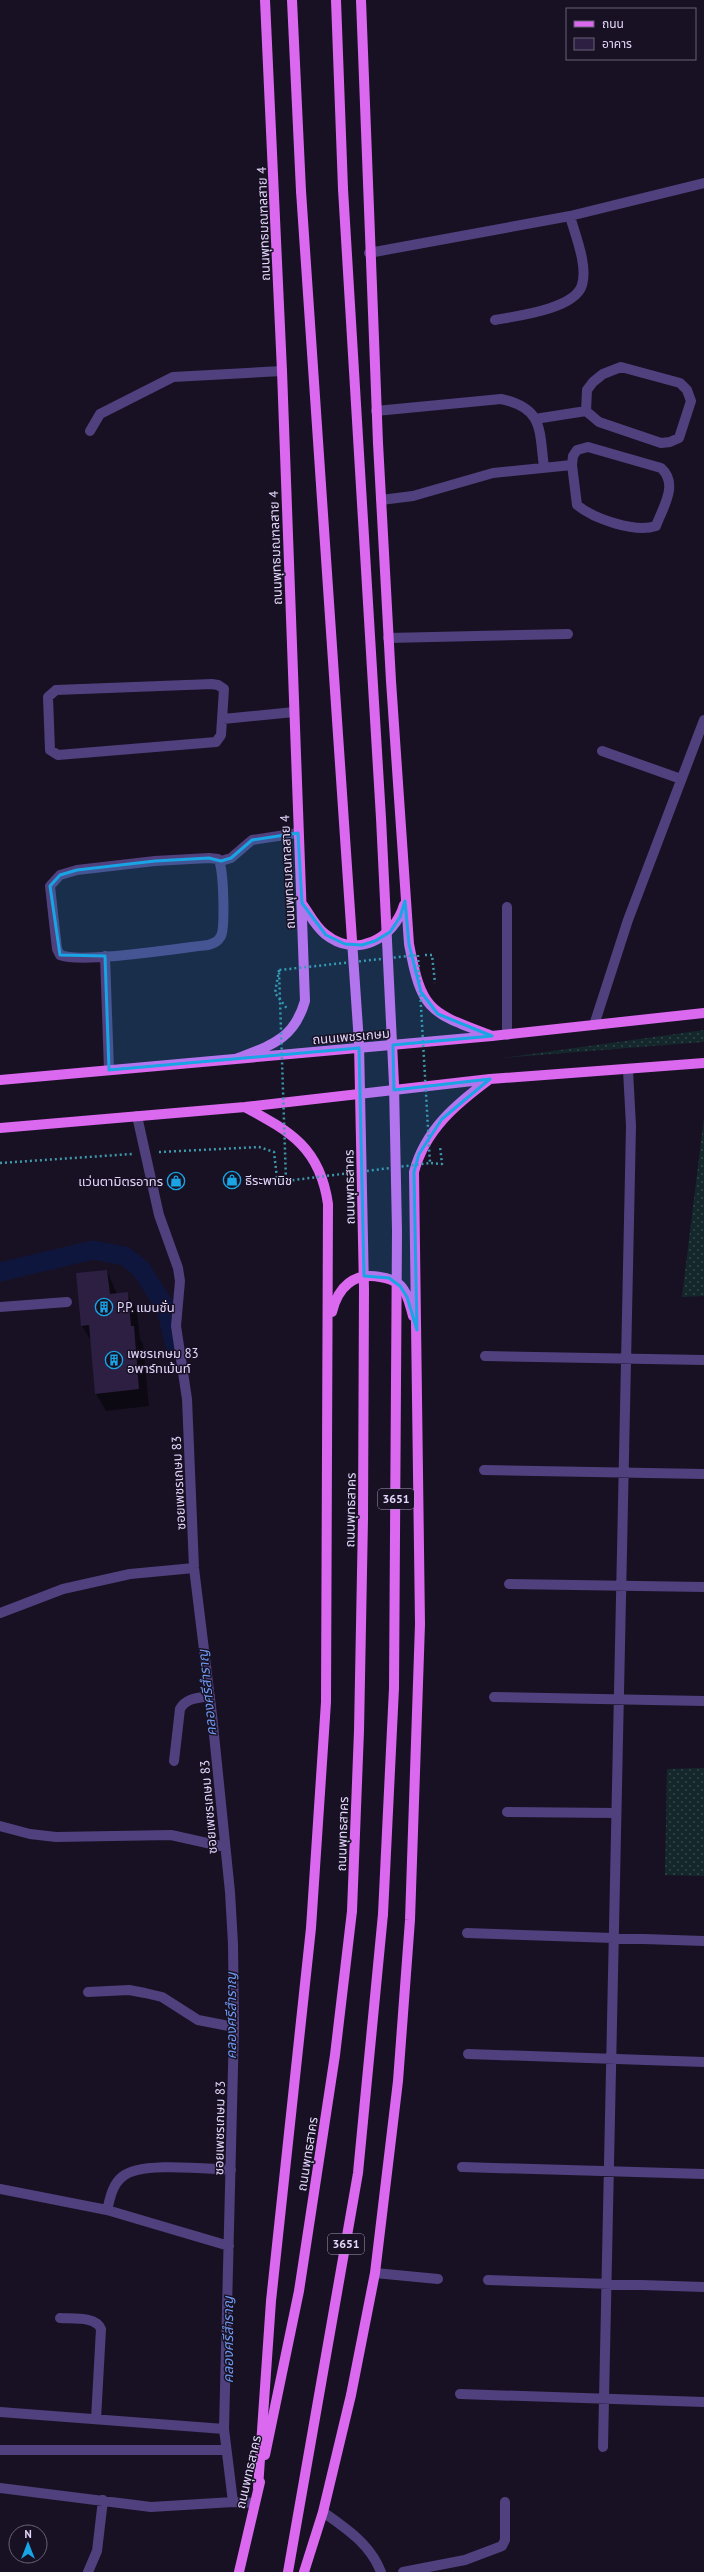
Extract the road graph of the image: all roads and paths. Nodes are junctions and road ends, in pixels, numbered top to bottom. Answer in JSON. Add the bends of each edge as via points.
{"nodes":[{"id":1,"x":265,"y":0,"type":"edge"},
{"id":2,"x":292,"y":0,"type":"edge"},
{"id":3,"x":336,"y":0,"type":"edge"},
{"id":4,"x":361,"y":0,"type":"edge"},
{"id":5,"x":704,"y":183,"type":"edge"},
{"id":6,"x":570,"y":216,"type":"junction"},
{"id":7,"x":369,"y":253,"type":"junction"},
{"id":8,"x":495,"y":320,"type":"dead end"},
{"id":9,"x":282,"y":371,"type":"junction"},
{"id":10,"x":376,"y":411,"type":"junction"},
{"id":11,"x":586,"y":411,"type":"junction"},
{"id":12,"x":535,"y":419,"type":"junction"},
{"id":13,"x":90,"y":431,"type":"dead end"},
{"id":14,"x":572,"y":465,"type":"junction"},
{"id":15,"x":544,"y":467,"type":"junction"},
{"id":16,"x":381,"y":500,"type":"junction"},
{"id":17,"x":568,"y":634,"type":"dead end"},
{"id":18,"x":388,"y":638,"type":"junction"},
{"id":19,"x":294,"y":712,"type":"junction"},
{"id":20,"x":223,"y":719,"type":"junction"},
{"id":21,"x":704,"y":720,"type":"edge"},
{"id":22,"x":602,"y":751,"type":"dead end"},
{"id":23,"x":681,"y":779,"type":"junction"},
{"id":24,"x":298,"y":833,"type":"junction"},
{"id":25,"x":220,"y":861,"type":"junction"},
{"id":26,"x":405,"y":901,"type":"junction"},
{"id":27,"x":302,"y":903,"type":"junction"},
{"id":28,"x":507,"y":907,"type":"dead end"},
{"id":29,"x":432,"y":955,"type":"dead end"},
{"id":30,"x":105,"y":956,"type":"junction"},
{"id":31,"x":279,"y":970,"type":"dead end"},
{"id":32,"x":435,"y":990,"type":"dead end"},
{"id":33,"x":289,"y":1012,"type":"dead end"},
{"id":34,"x":704,"y":1013,"type":"edge"},
{"id":35,"x":594,"y":1025,"type":"junction"},
{"id":36,"x":507,"y":1035,"type":"junction"},
{"id":37,"x":492,"y":1036,"type":"junction"},
{"id":38,"x":238,"y":1058,"type":"junction"},
{"id":39,"x":704,"y":1063,"type":"edge"},
{"id":40,"x":109,"y":1070,"type":"junction"},
{"id":41,"x":628,"y":1070,"type":"junction"},
{"id":42,"x":490,"y":1079,"type":"junction"},
{"id":43,"x":0,"y":1080,"type":"edge"},
{"id":44,"x":245,"y":1107,"type":"junction"},
{"id":45,"x":137,"y":1116,"type":"junction"},
{"id":46,"x":0,"y":1128,"type":"edge"},
{"id":47,"x":440,"y":1139,"type":"dead end"},
{"id":48,"x":274,"y":1152,"type":"dead end"},
{"id":49,"x":430,"y":1163,"type":"dead end"},
{"id":50,"x":286,"y":1181,"type":"dead end"},
{"id":51,"x":67,"y":1302,"type":"dead end"},
{"id":52,"x":0,"y":1307,"type":"edge"},
{"id":53,"x":329,"y":1325,"type":"junction"},
{"id":54,"x":417,"y":1330,"type":"junction"},
{"id":55,"x":485,"y":1356,"type":"dead end"},
{"id":56,"x":625,"y":1359,"type":"junction"},
{"id":57,"x":704,"y":1360,"type":"edge"},
{"id":58,"x":484,"y":1470,"type":"dead end"},
{"id":59,"x":622,"y":1474,"type":"junction"},
{"id":60,"x":704,"y":1474,"type":"edge"},
{"id":61,"x":194,"y":1568,"type":"junction"},
{"id":62,"x":509,"y":1584,"type":"dead end"},
{"id":63,"x":620,"y":1585,"type":"junction"},
{"id":64,"x":704,"y":1587,"type":"edge"},
{"id":65,"x":0,"y":1613,"type":"edge"},
{"id":66,"x":210,"y":1696,"type":"junction"},
{"id":67,"x":494,"y":1697,"type":"dead end"},
{"id":68,"x":619,"y":1700,"type":"junction"},
{"id":69,"x":704,"y":1701,"type":"edge"},
{"id":70,"x":174,"y":1761,"type":"dead end"},
{"id":71,"x":507,"y":1812,"type":"dead end"},
{"id":72,"x":616,"y":1813,"type":"junction"},
{"id":73,"x":0,"y":1826,"type":"edge"},
{"id":74,"x":225,"y":1847,"type":"junction"},
{"id":75,"x":467,"y":1933,"type":"dead end"},
{"id":76,"x":614,"y":1938,"type":"junction"},
{"id":77,"x":704,"y":1941,"type":"edge"},
{"id":78,"x":88,"y":1992,"type":"dead end"},
{"id":79,"x":234,"y":2027,"type":"junction"},
{"id":80,"x":468,"y":2054,"type":"dead end"},
{"id":81,"x":611,"y":2059,"type":"junction"},
{"id":82,"x":704,"y":2062,"type":"edge"},
{"id":83,"x":462,"y":2167,"type":"dead end"},
{"id":84,"x":231,"y":2170,"type":"junction"},
{"id":85,"x":609,"y":2173,"type":"junction"},
{"id":86,"x":704,"y":2174,"type":"edge"},
{"id":87,"x":0,"y":2189,"type":"edge"},
{"id":88,"x":107,"y":2210,"type":"junction"},
{"id":89,"x":229,"y":2246,"type":"junction"},
{"id":90,"x":375,"y":2272,"type":"junction"},
{"id":91,"x":438,"y":2279,"type":"dead end"},
{"id":92,"x":488,"y":2280,"type":"dead end"},
{"id":93,"x":607,"y":2284,"type":"junction"},
{"id":94,"x":704,"y":2287,"type":"edge"},
{"id":95,"x":60,"y":2318,"type":"dead end"},
{"id":96,"x":460,"y":2394,"type":"dead end"},
{"id":97,"x":603,"y":2398,"type":"junction"},
{"id":98,"x":704,"y":2402,"type":"edge"},
{"id":99,"x":0,"y":2412,"type":"edge"},
{"id":100,"x":96,"y":2419,"type":"junction"},
{"id":101,"x":224,"y":2429,"type":"junction"},
{"id":102,"x":603,"y":2446,"type":"dead end"},
{"id":103,"x":0,"y":2450,"type":"edge"},
{"id":104,"x":226,"y":2450,"type":"junction"},
{"id":105,"x":0,"y":2488,"type":"edge"},
{"id":106,"x":258,"y":2488,"type":"junction"},
{"id":107,"x":103,"y":2500,"type":"junction"},
{"id":108,"x":233,"y":2502,"type":"junction"},
{"id":109,"x":505,"y":2502,"type":"dead end"},
{"id":110,"x":254,"y":2503,"type":"junction"},
{"id":111,"x":323,"y":2512,"type":"junction"},
{"id":112,"x":88,"y":2572,"type":"edge"},
{"id":113,"x":239,"y":2572,"type":"edge"},
{"id":114,"x":288,"y":2572,"type":"edge"},
{"id":115,"x":304,"y":2572,"type":"edge"},
{"id":116,"x":381,"y":2572,"type":"edge"},
{"id":117,"x":403,"y":2572,"type":"edge"}],
"edges":[{"from":1,"to":9,"type":"main road","name":"ถนนพุทธมณฑลสาย 4"},
{"from":2,"to":106,"type":"main road","name":"ถนนพุทธสาคร","number":"3651","bridge":true,"via":[[301,191],[359,1043],[364,1289],[363,1519],[360,1731],[352,1911],[335,2055],[299,2291]]},
{"from":3,"to":114,"type":"main road","number":"3651","bridge":true,"via":[[343,189],[394,1084],[397,1231],[394,1688],[383,1914],[358,2173]]},
{"from":4,"to":7,"type":"main road"},
{"from":5,"to":6,"type":"street"},
{"from":6,"to":7,"type":"street"},
{"from":6,"to":8,"type":"street","via":[[582,265],[582,284],[578,295],[564,303]]},
{"from":7,"to":10,"type":"main road"},
{"from":9,"to":13,"type":"street","via":[[173,376],[100,414]]},
{"from":9,"to":19,"type":"main road","name":"ถนนพุทธมณฑลสาย 4"},
{"from":10,"to":12,"type":"street","via":[[501,399],[519,403],[532,411]]},
{"from":10,"to":16,"type":"main road"},
{"from":11,"to":11,"type":"street","via":[[587,390],[593,382],[603,374],[620,367],[680,384],[687,390],[691,401],[678,438],[661,443],[599,422]]},
{"from":11,"to":12,"type":"street"},
{"from":12,"to":15,"type":"street","via":[[539,429]]},
{"from":14,"to":14,"type":"street","via":[[577,505],[585,512],[633,529],[645,530],[656,526],[671,482],[669,475],[661,468],[588,447],[577,450]]},
{"from":14,"to":15,"type":"street"},
{"from":15,"to":16,"type":"street","via":[[493,473],[413,496]]},
{"from":16,"to":18,"type":"main road"},
{"from":17,"to":18,"type":"street"},
{"from":18,"to":26,"type":"main road"},
{"from":19,"to":20,"type":"street"},
{"from":19,"to":24,"type":"main road","name":"ถนนพุทธมณฑลสาย 4"},
{"from":20,"to":20,"type":"street","via":[[224,689],[218,684],[56,690],[48,697],[50,750],[58,755],[208,744],[216,742]]},
{"from":21,"to":23,"type":"street"},
{"from":22,"to":23,"type":"street"},
{"from":23,"to":35,"type":"street","via":[[628,920]]},
{"from":24,"to":25,"type":"street","via":[[252,840],[230,858]]},
{"from":24,"to":27,"type":"main road","name":"ถนนพุทธมณฑลสาย 4"},
{"from":25,"to":30,"type":"street","via":[[223,868],[222,925],[221,936],[217,942]]},
{"from":25,"to":30,"type":"street","via":[[209,858],[155,861],[78,870],[55,879],[50,886],[60,955]]},
{"from":26,"to":27,"type":"main road","via":[[400,917],[390,932],[362,945],[345,944],[326,935]]},
{"from":26,"to":37,"type":"main road","via":[[410,944],[421,992],[438,1014]]},
{"from":27,"to":38,"type":"main road","name":"ถนนพุทธมณฑลสาย 4","via":[[306,977],[301,1017],[289,1033],[273,1045]]},
{"from":28,"to":36,"type":"street"},
{"from":29,"to":32,"type":"path"},
{"from":30,"to":40,"type":"street"},
{"from":31,"to":33,"type":"path","bridge":true,"via":[[275,993]]},
{"from":34,"to":35,"type":"main road","name":"ถนนเพชรเกษม"},
{"from":35,"to":36,"type":"main road","name":"ถนนเพชรเกษม"},
{"from":36,"to":37,"type":"main road","name":"ถนนเพชรเกษม"},
{"from":37,"to":38,"type":"main road","name":"ถนนเพชรเกษม"},
{"from":38,"to":40,"type":"main road","name":"ถนนเพชรเกษม"},
{"from":39,"to":41,"type":"main road"},
{"from":40,"to":43,"type":"main road","name":"ถนนเพชรเกษม"},
{"from":41,"to":42,"type":"main road"},
{"from":41,"to":56,"type":"street","via":[[631,1126]]},
{"from":42,"to":44,"type":"main road"},
{"from":42,"to":54,"type":"main road","via":[[459,1102],[442,1119],[419,1154],[414,1172]]},
{"from":44,"to":45,"type":"main road"},
{"from":44,"to":53,"type":"main road","via":[[293,1136],[314,1159],[324,1180],[328,1204]]},
{"from":45,"to":46,"type":"main road"},
{"from":45,"to":61,"type":"street","name":"ซอยเพชรเกษม 83","via":[[159,1215],[178,1268],[180,1281],[176,1326],[187,1399]]},
{"from":47,"to":49,"type":"path","via":[[442,1164]]},
{"from":48,"to":50,"type":"path","via":[[277,1178]]},
{"from":51,"to":52,"type":"street"},
{"from":53,"to":54,"type":"main road","via":[[334,1304],[346,1284],[356,1277],[370,1275],[389,1278],[400,1286],[407,1297]]},
{"from":53,"to":106,"type":"main road","via":[[326,1702],[311,1928],[271,2300]]},
{"from":54,"to":90,"type":"main road","via":[[420,1624],[410,1920],[398,2081]]},
{"from":55,"to":56,"type":"street"},
{"from":56,"to":57,"type":"street"},
{"from":56,"to":59,"type":"street"},
{"from":58,"to":59,"type":"street"},
{"from":59,"to":60,"type":"street"},
{"from":59,"to":63,"type":"street"},
{"from":61,"to":65,"type":"street","via":[[130,1574],[63,1588]]},
{"from":61,"to":66,"type":"street","name":"ซอยเพชรเกษม 83"},
{"from":62,"to":63,"type":"street"},
{"from":63,"to":64,"type":"street"},
{"from":63,"to":68,"type":"street"},
{"from":66,"to":70,"type":"street","via":[[183,1703],[180,1709]]},
{"from":66,"to":74,"type":"street","name":"ซอยเพชรเกษม 83"},
{"from":67,"to":68,"type":"street"},
{"from":68,"to":69,"type":"street"},
{"from":68,"to":72,"type":"street"},
{"from":71,"to":72,"type":"street"},
{"from":72,"to":76,"type":"street"},
{"from":73,"to":74,"type":"street","via":[[30,1834],[56,1837],[171,1835]]},
{"from":74,"to":79,"type":"street","name":"ซอยเพชรเกษม 83","via":[[233,1944]]},
{"from":75,"to":76,"type":"street"},
{"from":76,"to":77,"type":"street"},
{"from":76,"to":81,"type":"street"},
{"from":78,"to":79,"type":"street","via":[[145,1992],[162,1997],[198,2020]]},
{"from":79,"to":84,"type":"street","name":"ซอยเพชรเกษม 83"},
{"from":80,"to":81,"type":"street"},
{"from":81,"to":82,"type":"street"},
{"from":81,"to":85,"type":"street"},
{"from":83,"to":85,"type":"street"},
{"from":84,"to":88,"type":"street","via":[[167,2168],[133,2171],[116,2182]]},
{"from":84,"to":89,"type":"street","name":"ซอยเพชรเกษม 83"},
{"from":85,"to":86,"type":"street"},
{"from":85,"to":93,"type":"street"},
{"from":87,"to":88,"type":"street"},
{"from":88,"to":89,"type":"street"},
{"from":89,"to":101,"type":"street","name":"ซอยเพชรเกษม 83"},
{"from":90,"to":91,"type":"street"},
{"from":90,"to":111,"type":"main road","via":[[351,2395]]},
{"from":92,"to":93,"type":"street"},
{"from":93,"to":94,"type":"street"},
{"from":93,"to":97,"type":"street"},
{"from":95,"to":100,"type":"street","via":[[94,2321],[100,2324]]},
{"from":96,"to":97,"type":"street"},
{"from":97,"to":98,"type":"street"},
{"from":97,"to":102,"type":"street"},
{"from":99,"to":100,"type":"street"},
{"from":100,"to":101,"type":"street"},
{"from":101,"to":104,"type":"street","name":"ซอยเพชรเกษม 83"},
{"from":103,"to":104,"type":"street"},
{"from":104,"to":108,"type":"street","name":"ซอยเพชรเกษม 83"},
{"from":105,"to":107,"type":"street"},
{"from":106,"to":110,"type":"main road","name":"ถนนพุทธสาคร","number":"3651"},
{"from":107,"to":108,"type":"street","via":[[151,2507]]},
{"from":107,"to":112,"type":"street","via":[[98,2551]]},
{"from":108,"to":110,"type":"street"},
{"from":109,"to":117,"type":"street","via":[[505,2540],[502,2546],[465,2560]]},
{"from":110,"to":113,"type":"main road","name":"ถนนพุทธสาคร","number":"3651"},
{"from":111,"to":115,"type":"main road"},
{"from":111,"to":116,"type":"street","via":[[357,2536],[376,2560]]}]}
